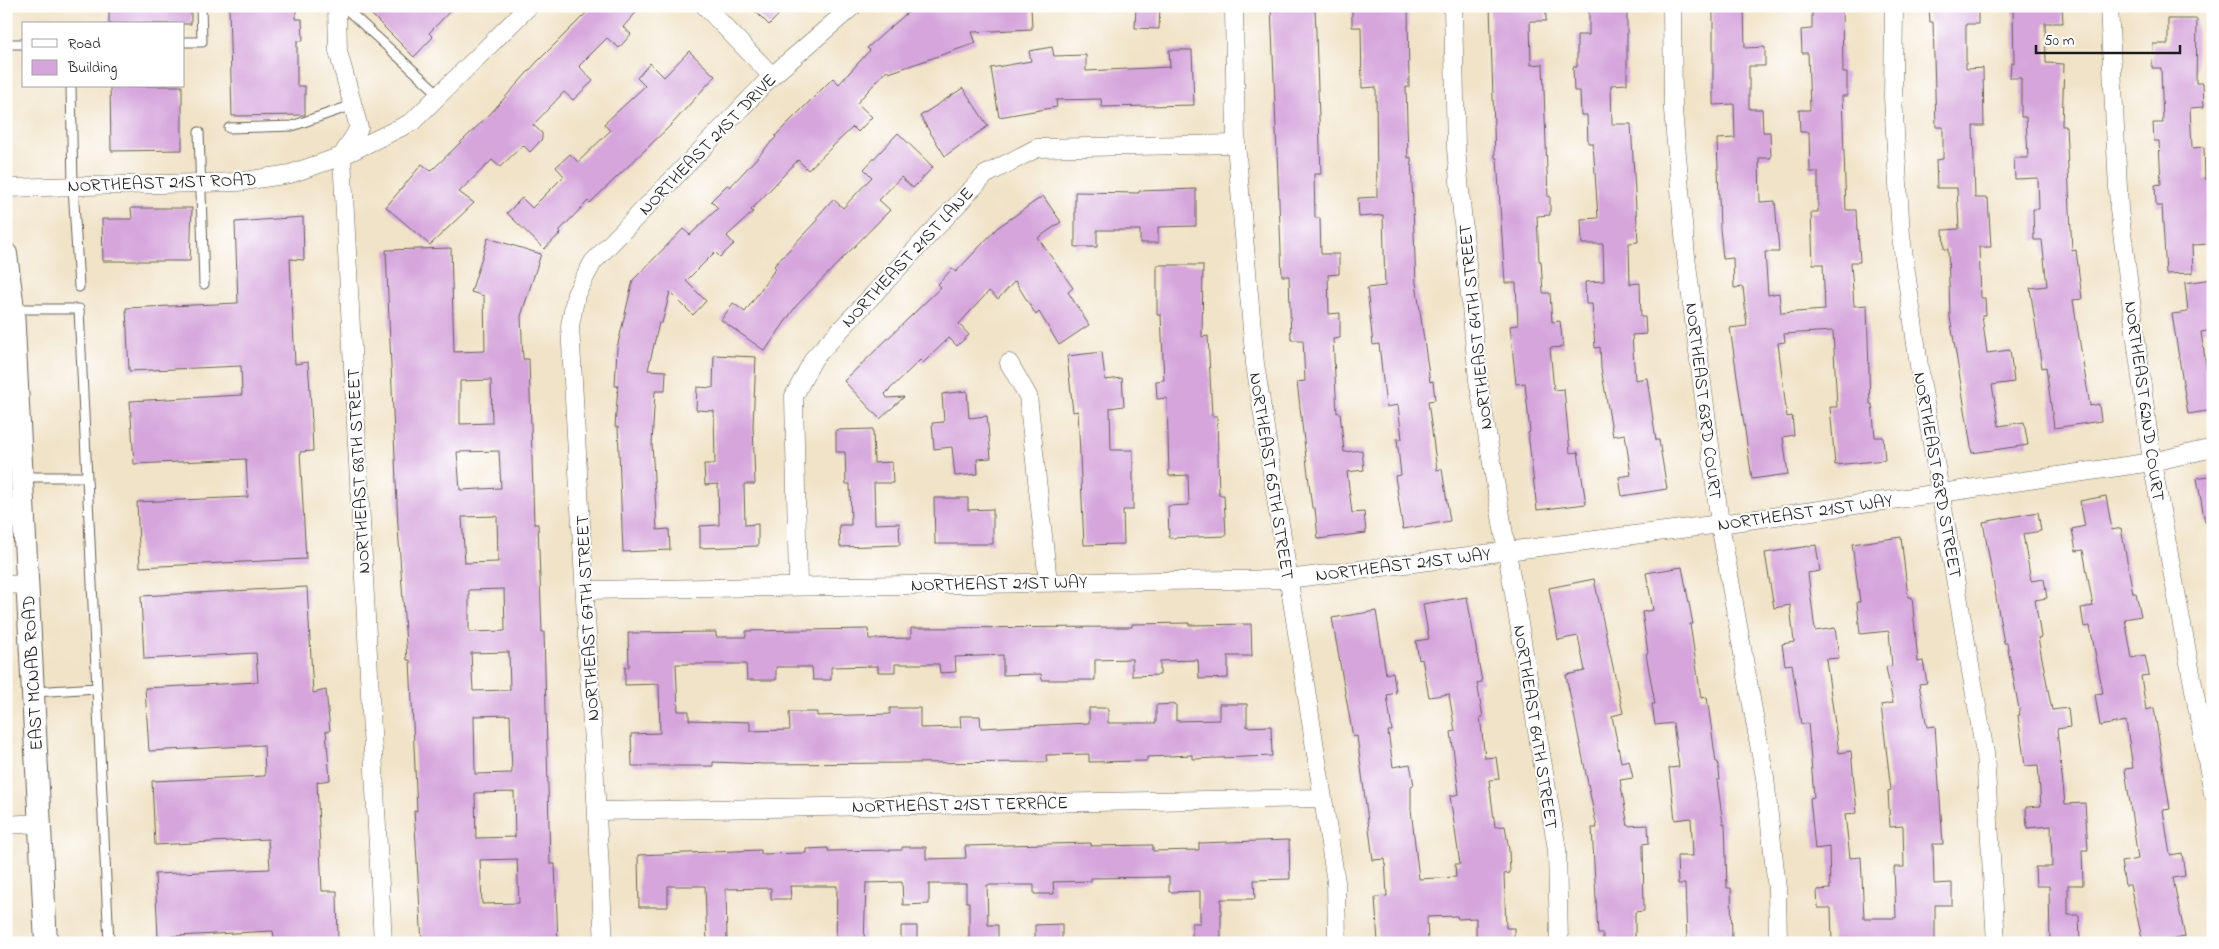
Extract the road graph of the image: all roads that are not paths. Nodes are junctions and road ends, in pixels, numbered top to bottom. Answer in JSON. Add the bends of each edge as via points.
{"nodes":[{"id":1,"x":201,"y":6,"type":"edge"},
{"id":2,"x":337,"y":6,"type":"edge"},
{"id":3,"x":343,"y":6,"type":"edge"},
{"id":4,"x":529,"y":6,"type":"edge"},
{"id":5,"x":705,"y":6,"type":"edge"},
{"id":6,"x":853,"y":6,"type":"edge"},
{"id":7,"x":1234,"y":6,"type":"edge"},
{"id":8,"x":1453,"y":6,"type":"edge"},
{"id":9,"x":1672,"y":6,"type":"edge"},
{"id":10,"x":1894,"y":6,"type":"edge"},
{"id":11,"x":2109,"y":6,"type":"edge"},
{"id":12,"x":185,"y":42,"type":"edge"},
{"id":13,"x":6,"y":44,"type":"edge"},
{"id":14,"x":22,"y":44,"type":"edge"},
{"id":15,"x":772,"y":76,"type":"junction"},
{"id":16,"x":71,"y":88,"type":"edge"},
{"id":17,"x":440,"y":95,"type":"junction"},
{"id":18,"x":353,"y":104,"type":"junction"},
{"id":19,"x":229,"y":128,"type":"dead end"},
{"id":20,"x":199,"y":132,"type":"dead end"},
{"id":21,"x":1236,"y":144,"type":"junction"},
{"id":22,"x":342,"y":156,"type":"junction"},
{"id":23,"x":200,"y":182,"type":"junction"},
{"id":24,"x":73,"y":186,"type":"junction"},
{"id":25,"x":6,"y":188,"type":"edge"},
{"id":26,"x":6,"y":254,"type":"edge"},
{"id":27,"x":204,"y":284,"type":"dead end"},
{"id":28,"x":79,"y":287,"type":"dead end"},
{"id":29,"x":576,"y":294,"type":"joint"},
{"id":30,"x":13,"y":309,"type":"junction"},
{"id":31,"x":1009,"y":363,"type":"dead end"},
{"id":32,"x":2213,"y":448,"type":"edge"},
{"id":33,"x":2152,"y":462,"type":"junction"},
{"id":34,"x":87,"y":476,"type":"junction"},
{"id":35,"x":21,"y":477,"type":"junction"},
{"id":36,"x":1941,"y":493,"type":"junction"},
{"id":37,"x":1720,"y":524,"type":"junction"},
{"id":38,"x":1508,"y":552,"type":"junction"},
{"id":39,"x":1288,"y":578,"type":"junction"},
{"id":40,"x":1048,"y":582,"type":"junction"},
{"id":41,"x":17,"y":584,"type":"edge"},
{"id":42,"x":798,"y":586,"type":"junction"},
{"id":43,"x":586,"y":590,"type":"junction"},
{"id":44,"x":97,"y":688,"type":"junction"},
{"id":45,"x":33,"y":692,"type":"junction"},
{"id":46,"x":2213,"y":793,"type":"edge"},
{"id":47,"x":1322,"y":798,"type":"junction"},
{"id":48,"x":598,"y":811,"type":"junction"},
{"id":49,"x":39,"y":823,"type":"junction"},
{"id":50,"x":6,"y":825,"type":"edge"},
{"id":51,"x":46,"y":943,"type":"edge"},
{"id":52,"x":110,"y":943,"type":"edge"},
{"id":53,"x":383,"y":943,"type":"edge"},
{"id":54,"x":604,"y":943,"type":"edge"},
{"id":55,"x":1337,"y":943,"type":"edge"},
{"id":56,"x":1559,"y":943,"type":"edge"},
{"id":57,"x":1778,"y":943,"type":"edge"},
{"id":58,"x":1996,"y":943,"type":"edge"}],
"edges":[{"from":1,"to":12,"type":"lane","via":[[202,42]]},
{"from":2,"to":18,"type":"street","via":[[338,50]]},
{"from":3,"to":17,"type":"lane"},
{"from":4,"to":17,"type":"street","name":"NORTHEAST 21ST ROAD"},
{"from":5,"to":15,"type":"street"},
{"from":6,"to":15,"type":"street","name":"NORTHEAST 21ST DRIVE"},
{"from":7,"to":21,"type":"street","name":"NORTHEAST 65TH STREET"},
{"from":8,"to":38,"type":"street","name":"NORTHEAST 64TH STREET","via":[[1456,149],[1478,380]]},
{"from":9,"to":37,"type":"street","name":"NORTHEAST 63RD COURT","via":[[1673,110],[1686,257]]},
{"from":10,"to":36,"type":"street","name":"NORTHEAST 63RD STREET","via":[[1894,97],[1901,236]]},
{"from":11,"to":33,"type":"street","name":"NORTHEAST 62ND COURT","via":[[2119,209]]},
{"from":13,"to":14,"type":"lane"},
{"from":15,"to":29,"type":"street","name":"NORTHEAST 21ST DRIVE","via":[[593,262]]},
{"from":16,"to":24,"type":"lane"},
{"from":17,"to":22,"type":"street","name":"NORTHEAST 21ST ROAD","via":[[412,122]]},
{"from":18,"to":19,"type":"lane","via":[[292,126]]},
{"from":18,"to":22,"type":"street","via":[[359,128]]},
{"from":20,"to":23,"type":"lane"},
{"from":21,"to":39,"type":"street","name":"NORTHEAST 65TH STREET","via":[[1255,364]]},
{"from":21,"to":42,"type":"street","name":"NORTHEAST 21ST LANE","via":[[1038,148],[985,175],[814,358],[794,396]]},
{"from":22,"to":23,"type":"street","name":"NORTHEAST 21ST ROAD","via":[[290,174],[238,182]]},
{"from":22,"to":53,"type":"street","name":"NORTHEAST 68TH STREET"},
{"from":23,"to":24,"type":"street","name":"NORTHEAST 21ST ROAD"},
{"from":23,"to":27,"type":"lane"},
{"from":24,"to":25,"type":"street","name":"NORTHEAST 21ST ROAD"},
{"from":24,"to":28,"type":"lane"},
{"from":26,"to":30,"type":"street","name":"EAST MCNAB ROAD"},
{"from":29,"to":43,"type":"street","name":"NORTHEAST 67TH STREET","via":[[570,326]]},
{"from":30,"to":34,"type":"lane","via":[[79,309]]},
{"from":30,"to":35,"type":"street","name":"EAST MCNAB ROAD"},
{"from":31,"to":40,"type":"street","via":[[1028,396]]},
{"from":32,"to":33,"type":"street","name":"NORTHEAST 21ST WAY"},
{"from":33,"to":36,"type":"street","name":"NORTHEAST 21ST WAY"},
{"from":33,"to":46,"type":"street","name":"NORTHEAST 62ND COURT"},
{"from":34,"to":35,"type":"lane"},
{"from":34,"to":44,"type":"lane"},
{"from":35,"to":41,"type":"street","name":"EAST MCNAB ROAD"},
{"from":36,"to":37,"type":"street","name":"NORTHEAST 21ST WAY"},
{"from":36,"to":58,"type":"street","name":"NORTHEAST 63RD STREET","via":[[1985,753]]},
{"from":37,"to":38,"type":"street","name":"NORTHEAST 21ST WAY"},
{"from":37,"to":57,"type":"street","name":"NORTHEAST 63RD COURT","via":[[1765,778],[1777,889]]},
{"from":38,"to":39,"type":"street","name":"NORTHEAST 21ST WAY"},
{"from":38,"to":56,"type":"street","name":"NORTHEAST 64TH STREET","via":[[1556,849]]},
{"from":39,"to":40,"type":"street","name":"NORTHEAST 21ST WAY"},
{"from":39,"to":47,"type":"street","name":"NORTHEAST 65TH STREET"},
{"from":40,"to":42,"type":"street","name":"NORTHEAST 21ST WAY"},
{"from":41,"to":45,"type":"street","name":"EAST MCNAB ROAD"},
{"from":42,"to":43,"type":"street","name":"NORTHEAST 21ST WAY"},
{"from":43,"to":48,"type":"street","name":"NORTHEAST 67TH STREET"},
{"from":44,"to":45,"type":"lane"},
{"from":44,"to":52,"type":"lane"},
{"from":45,"to":49,"type":"street","name":"EAST MCNAB ROAD"},
{"from":47,"to":48,"type":"street","name":"NORTHEAST 21ST TERRACE"},
{"from":47,"to":55,"type":"street","name":"NORTHEAST 65TH STREET","via":[[1336,882]]},
{"from":48,"to":54,"type":"street","name":"NORTHEAST 67TH STREET"},
{"from":49,"to":50,"type":"street"},
{"from":49,"to":51,"type":"street","name":"EAST MCNAB ROAD"}]}
